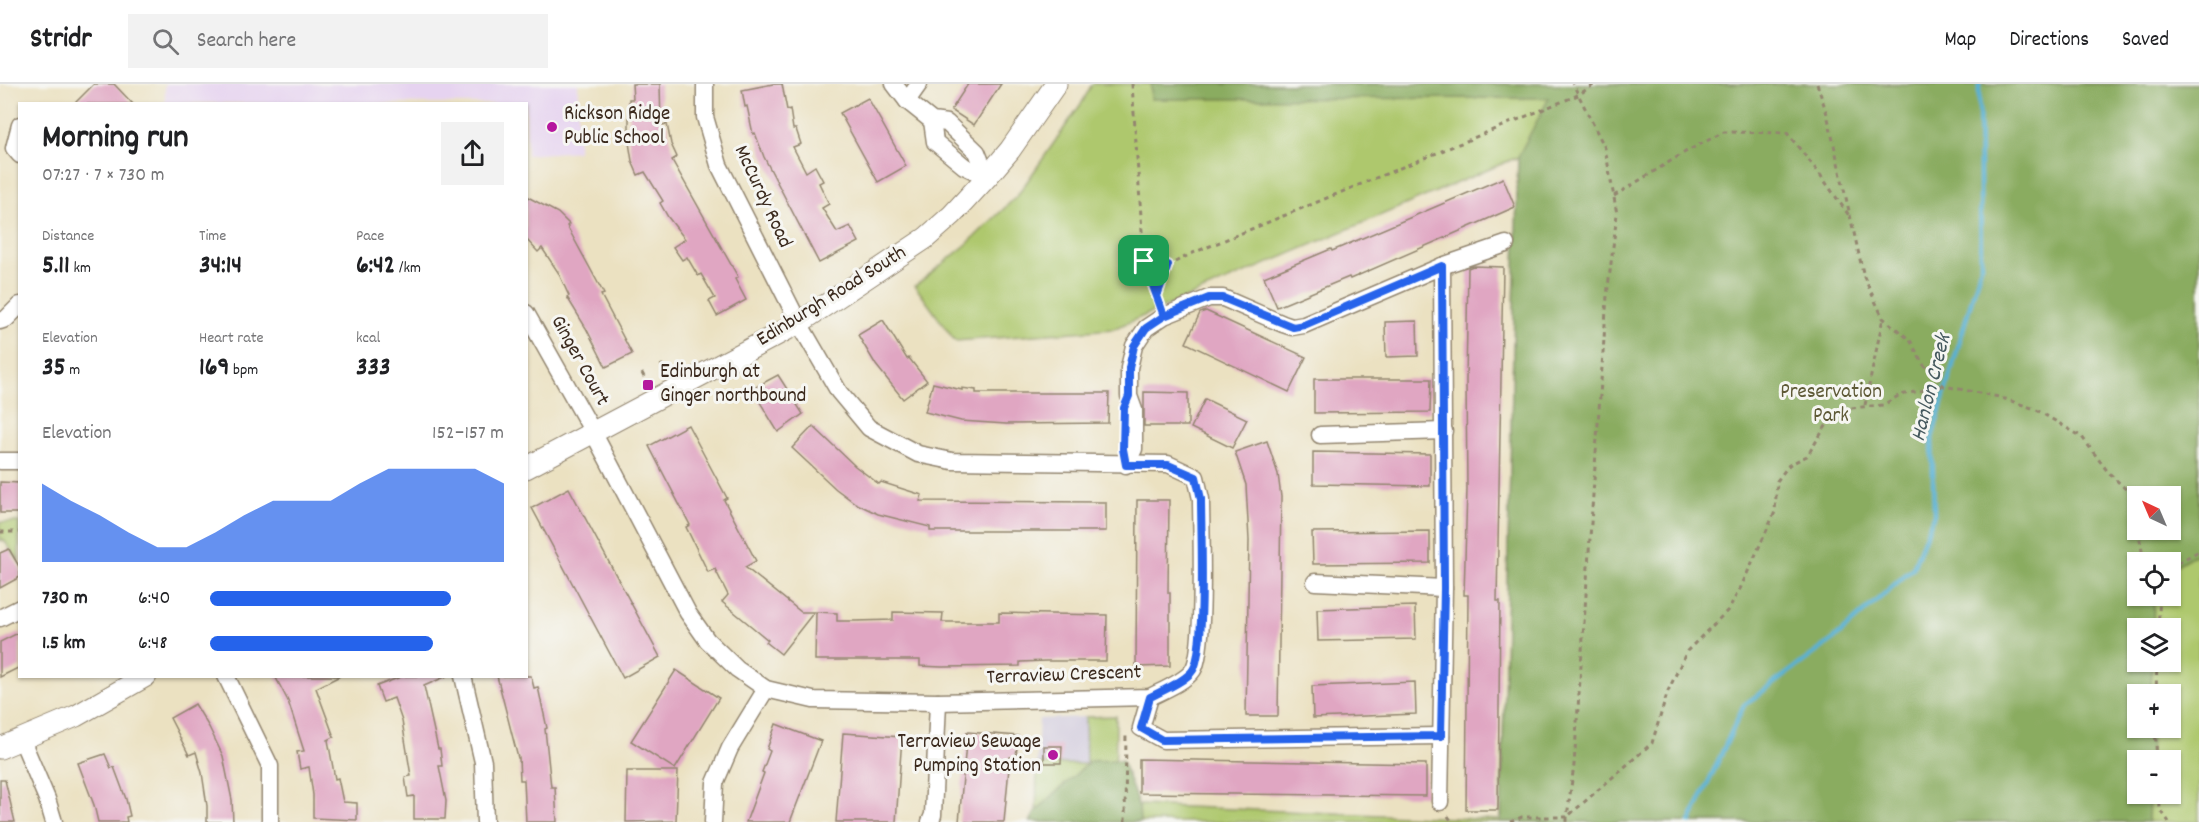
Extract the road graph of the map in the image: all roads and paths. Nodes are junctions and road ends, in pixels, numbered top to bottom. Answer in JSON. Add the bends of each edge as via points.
{"nodes":[{"id":1,"x":705,"y":84,"type":"edge"},
{"id":2,"x":894,"y":84,"type":"edge"},
{"id":3,"x":919,"y":84,"type":"edge"},
{"id":4,"x":1056,"y":84,"type":"edge"},
{"id":5,"x":1132,"y":84,"type":"edge"},
{"id":6,"x":1573,"y":84,"type":"edge"},
{"id":7,"x":1595,"y":84,"type":"edge"},
{"id":8,"x":1817,"y":84,"type":"edge"},
{"id":9,"x":1578,"y":95,"type":"junction"},
{"id":10,"x":907,"y":101,"type":"junction"},
{"id":11,"x":18,"y":132,"type":"edge"},
{"id":12,"x":18,"y":152,"type":"edge"},
{"id":13,"x":987,"y":177,"type":"junction"},
{"id":14,"x":1614,"y":196,"type":"junction"},
{"id":15,"x":1851,"y":219,"type":"junction"},
{"id":16,"x":1506,"y":244,"type":"dead end"},
{"id":17,"x":1144,"y":261,"type":"junction"},
{"id":18,"x":1168,"y":265,"type":"junction"},
{"id":19,"x":1442,"y":266,"type":"junction"},
{"id":20,"x":1157,"y":296,"type":"junction"},
{"id":21,"x":18,"y":307,"type":"edge"},
{"id":22,"x":1164,"y":316,"type":"junction"},
{"id":23,"x":528,"y":317,"type":"edge"},
{"id":24,"x":1883,"y":318,"type":"junction"},
{"id":25,"x":0,"y":321,"type":"edge"},
{"id":26,"x":799,"y":323,"type":"junction"},
{"id":27,"x":661,"y":364,"type":"dead end"},
{"id":28,"x":642,"y":374,"type":"dead end"},
{"id":29,"x":667,"y":375,"type":"dead end"},
{"id":30,"x":648,"y":385,"type":"dead end"},
{"id":31,"x":1946,"y":386,"type":"junction"},
{"id":32,"x":1865,"y":405,"type":"junction"},
{"id":33,"x":1444,"y":431,"type":"junction"},
{"id":34,"x":593,"y":432,"type":"junction"},
{"id":35,"x":1320,"y":435,"type":"dead end"},
{"id":36,"x":0,"y":461,"type":"edge"},
{"id":37,"x":18,"y":461,"type":"edge"},
{"id":38,"x":1126,"y":465,"type":"junction"},
{"id":39,"x":528,"y":467,"type":"edge"},
{"id":40,"x":2127,"y":491,"type":"edge"},
{"id":41,"x":0,"y":532,"type":"edge"},
{"id":42,"x":18,"y":532,"type":"edge"},
{"id":43,"x":2199,"y":551,"type":"edge"},
{"id":44,"x":2181,"y":561,"type":"edge"},
{"id":45,"x":1315,"y":582,"type":"dead end"},
{"id":46,"x":1444,"y":588,"type":"junction"},
{"id":47,"x":18,"y":609,"type":"edge"},
{"id":48,"x":0,"y":618,"type":"edge"},
{"id":49,"x":142,"y":678,"type":"edge"},
{"id":50,"x":227,"y":678,"type":"edge"},
{"id":51,"x":463,"y":678,"type":"edge"},
{"id":52,"x":766,"y":688,"type":"junction"},
{"id":53,"x":1150,"y":697,"type":"junction"},
{"id":54,"x":939,"y":702,"type":"junction"},
{"id":55,"x":1126,"y":732,"type":"dead end"},
{"id":56,"x":1441,"y":736,"type":"junction"},
{"id":57,"x":22,"y":740,"type":"junction"},
{"id":58,"x":0,"y":748,"type":"edge"},
{"id":59,"x":1440,"y":802,"type":"dead end"},
{"id":60,"x":2160,"y":804,"type":"edge"},
{"id":61,"x":1567,"y":817,"type":"junction"},
{"id":62,"x":54,"y":822,"type":"edge"},
{"id":63,"x":270,"y":822,"type":"edge"},
{"id":64,"x":485,"y":822,"type":"edge"},
{"id":65,"x":713,"y":822,"type":"edge"},
{"id":66,"x":930,"y":822,"type":"edge"},
{"id":67,"x":1125,"y":822,"type":"edge"},
{"id":68,"x":1510,"y":822,"type":"edge"},
{"id":69,"x":1567,"y":822,"type":"edge"},
{"id":70,"x":2169,"y":822,"type":"edge"}],
"edges":[{"from":1,"to":26,"type":"street","name":"McCurdy Road","via":[[705,117],[719,165]]},
{"from":2,"to":10,"type":"street"},
{"from":3,"to":10,"type":"street"},
{"from":4,"to":13,"type":"main road","name":"Edinburgh Road South"},
{"from":5,"to":17,"type":"path"},
{"from":6,"to":9,"type":"path"},
{"from":7,"to":9,"type":"path"},
{"from":8,"to":15,"type":"path"},
{"from":9,"to":14,"type":"path","via":[[1605,148]]},
{"from":9,"to":18,"type":"path"},
{"from":10,"to":13,"type":"street","via":[[932,121],[935,142],[964,166]]},
{"from":11,"to":12,"type":"street","via":[[14,147]]},
{"from":13,"to":26,"type":"main road","name":"Edinburgh Road South","via":[[926,238]]},
{"from":14,"to":15,"type":"path","via":[[1724,132],[1787,133]]},
{"from":14,"to":61,"type":"path","via":[[1617,214],[1607,296]]},
{"from":15,"to":24,"type":"path","via":[[1864,277]]},
{"from":16,"to":19,"type":"street"},
{"from":17,"to":18,"type":"path"},
{"from":17,"to":20,"type":"path"},
{"from":18,"to":20,"type":"path"},
{"from":19,"to":22,"type":"street","via":[[1293,327],[1223,298],[1209,298]]},
{"from":19,"to":33,"type":"street"},
{"from":20,"to":22,"type":"path"},
{"from":21,"to":25,"type":"street"},
{"from":22,"to":38,"type":"street","via":[[1146,328],[1134,346],[1129,368],[1134,449]]},
{"from":23,"to":34,"type":"street","name":"Ginger Court"},
{"from":24,"to":31,"type":"path","via":[[1910,340],[1923,364]]},
{"from":24,"to":32,"type":"path"},
{"from":26,"to":34,"type":"main road","name":"Edinburgh Road South"},
{"from":26,"to":38,"type":"street","name":"Terraview Crescent","via":[[839,392],[869,428],[918,454],[952,461]]},
{"from":27,"to":29,"type":"path"},
{"from":28,"to":30,"type":"path"},
{"from":31,"to":32,"type":"path","via":[[1900,395],[1883,405]]},
{"from":31,"to":40,"type":"path","via":[[2035,410],[2082,437]]},
{"from":32,"to":61,"type":"path","via":[[1831,418],[1807,456],[1789,465],[1777,481],[1775,512],[1743,582],[1728,610],[1687,651],[1668,691],[1652,743]]},
{"from":33,"to":35,"type":"street"},
{"from":33,"to":46,"type":"street"},
{"from":34,"to":39,"type":"main road","name":"Edinburgh Road South"},
{"from":34,"to":52,"type":"street","name":"Terraview Crescent","via":[[688,613],[736,669]]},
{"from":36,"to":37,"type":"street"},
{"from":38,"to":53,"type":"street","name":"Terraview Crescent","via":[[1168,465],[1196,477],[1201,499],[1200,641],[1193,670],[1174,686]]},
{"from":41,"to":42,"type":"path"},
{"from":43,"to":44,"type":"path"},
{"from":45,"to":46,"type":"street"},
{"from":46,"to":56,"type":"street"},
{"from":47,"to":48,"type":"street"},
{"from":49,"to":57,"type":"main road","via":[[76,716]]},
{"from":50,"to":63,"type":"street","via":[[270,766]]},
{"from":51,"to":64,"type":"street","via":[[483,762]]},
{"from":52,"to":54,"type":"street","name":"Terraview Crescent","via":[[813,699]]},
{"from":52,"to":65,"type":"street","via":[[730,748],[715,783]]},
{"from":53,"to":54,"type":"street","name":"Terraview Crescent"},
{"from":53,"to":56,"type":"street","via":[[1141,728],[1162,740]]},
{"from":54,"to":66,"type":"street"},
{"from":55,"to":67,"type":"path"},
{"from":56,"to":59,"type":"street"},
{"from":57,"to":58,"type":"main road"},
{"from":57,"to":62,"type":"street"},
{"from":60,"to":70,"type":"path"},
{"from":61,"to":68,"type":"path","via":[[1522,817]]},
{"from":61,"to":69,"type":"path"}]}
